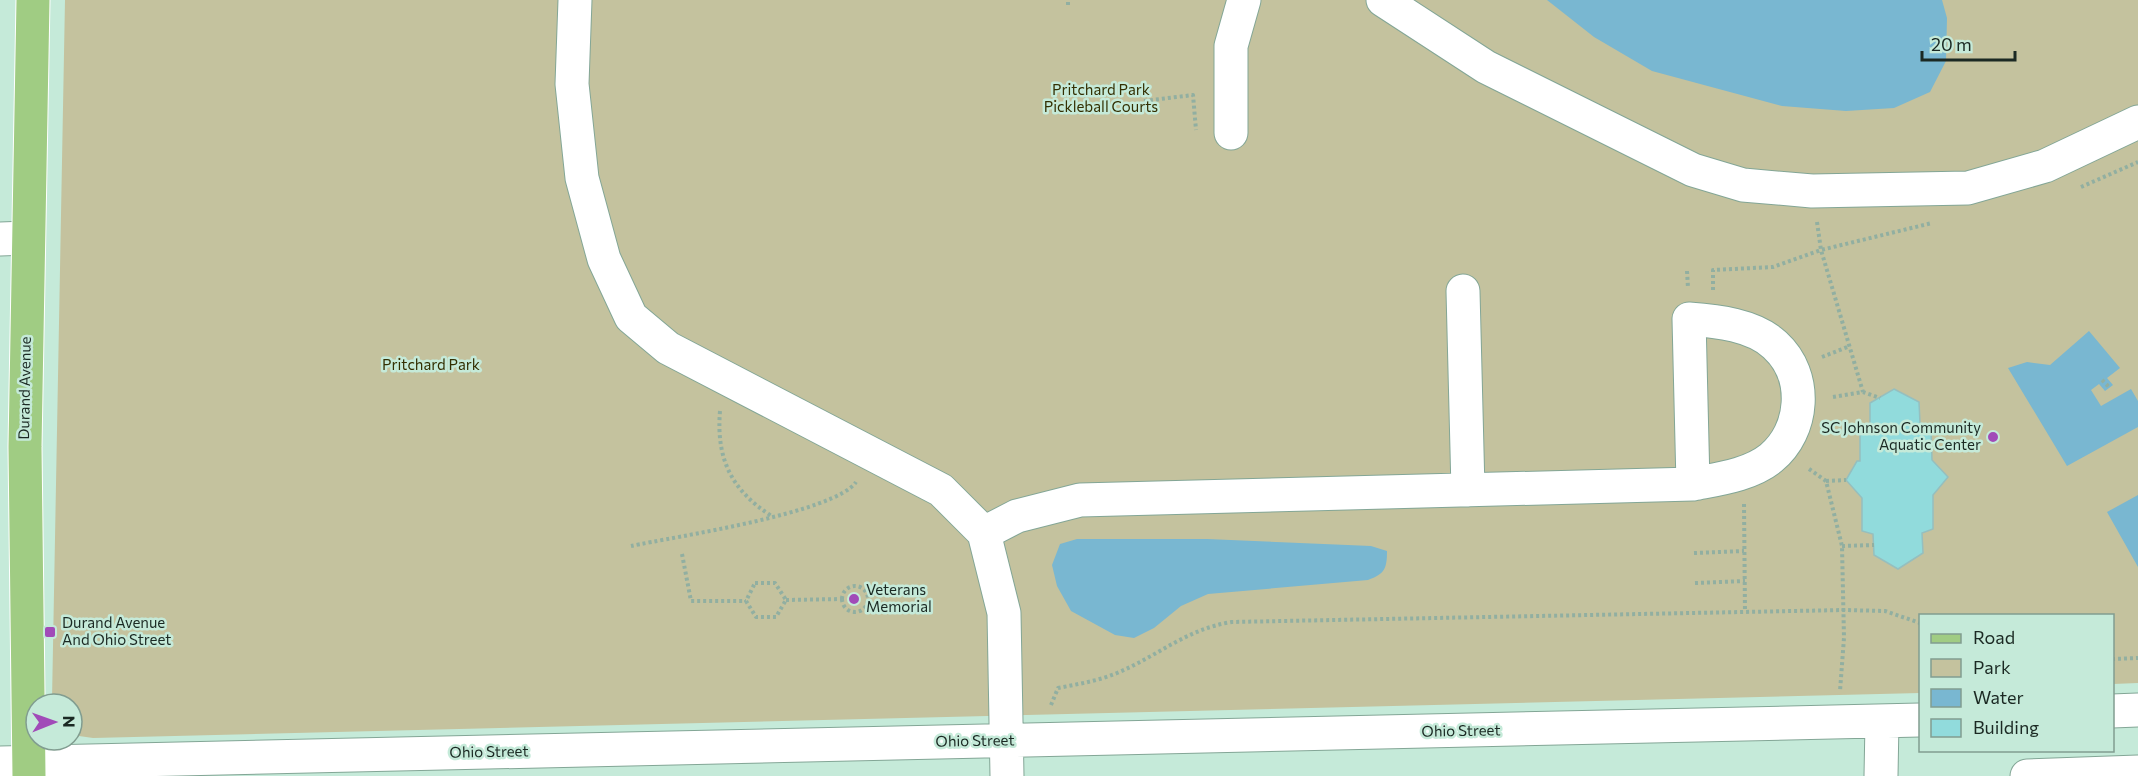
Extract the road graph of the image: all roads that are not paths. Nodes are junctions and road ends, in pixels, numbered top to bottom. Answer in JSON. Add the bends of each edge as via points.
{"nodes":[{"id":1,"x":33,"y":0,"type":"edge"},
{"id":2,"x":575,"y":0,"type":"edge"},
{"id":3,"x":1244,"y":0,"type":"edge"},
{"id":4,"x":1383,"y":0,"type":"edge"},
{"id":5,"x":2138,"y":122,"type":"edge"},
{"id":6,"x":1231,"y":134,"type":"dead end"},
{"id":7,"x":13,"y":239,"type":"edge"},
{"id":8,"x":1463,"y":291,"type":"dead end"},
{"id":9,"x":1693,"y":484,"type":"junction"},
{"id":10,"x":1468,"y":490,"type":"junction"},
{"id":11,"x":984,"y":533,"type":"junction"},
{"id":12,"x":2138,"y":710,"type":"edge"},
{"id":13,"x":2114,"y":711,"type":"edge"},
{"id":14,"x":1919,"y":720,"type":"edge"},
{"id":15,"x":1882,"y":722,"type":"junction"},
{"id":16,"x":1005,"y":741,"type":"junction"},
{"id":17,"x":19,"y":767,"type":"edge"},
{"id":18,"x":2138,"y":772,"type":"edge"},
{"id":19,"x":1007,"y":776,"type":"edge"},
{"id":20,"x":1881,"y":776,"type":"edge"},
{"id":21,"x":2027,"y":776,"type":"edge"}],
"edges":[{"from":1,"to":7,"type":"main road","name":"Durand Avenue"},
{"from":2,"to":11,"type":"street","via":[[572,84],[582,178],[604,259],[632,317],[668,348],[941,490]]},
{"from":3,"to":6,"type":"street","via":[[1231,46]]},
{"from":4,"to":5,"type":"street","via":[[1486,68],[1693,170],[1743,185],[1812,191],[1968,188],[2045,166]]},
{"from":7,"to":17,"type":"main road","name":"Durand Avenue","via":[[25,447]]},
{"from":8,"to":10,"type":"street"},
{"from":9,"to":9,"type":"street","via":[[1746,471],[1770,459],[1790,437],[1797,419],[1798,396],[1794,373],[1776,345],[1753,331],[1689,319]]},
{"from":9,"to":10,"type":"street"},
{"from":10,"to":11,"type":"street","via":[[1080,500],[1017,516]]},
{"from":11,"to":16,"type":"street","via":[[1004,613]]},
{"from":12,"to":13,"type":"street"},
{"from":14,"to":15,"type":"street","name":"Ohio Street"},
{"from":15,"to":16,"type":"street","name":"Ohio Street"},
{"from":15,"to":20,"type":"street"},
{"from":16,"to":17,"type":"street","name":"Ohio Street"},
{"from":16,"to":19,"type":"street"},
{"from":18,"to":21,"type":"street"}]}
